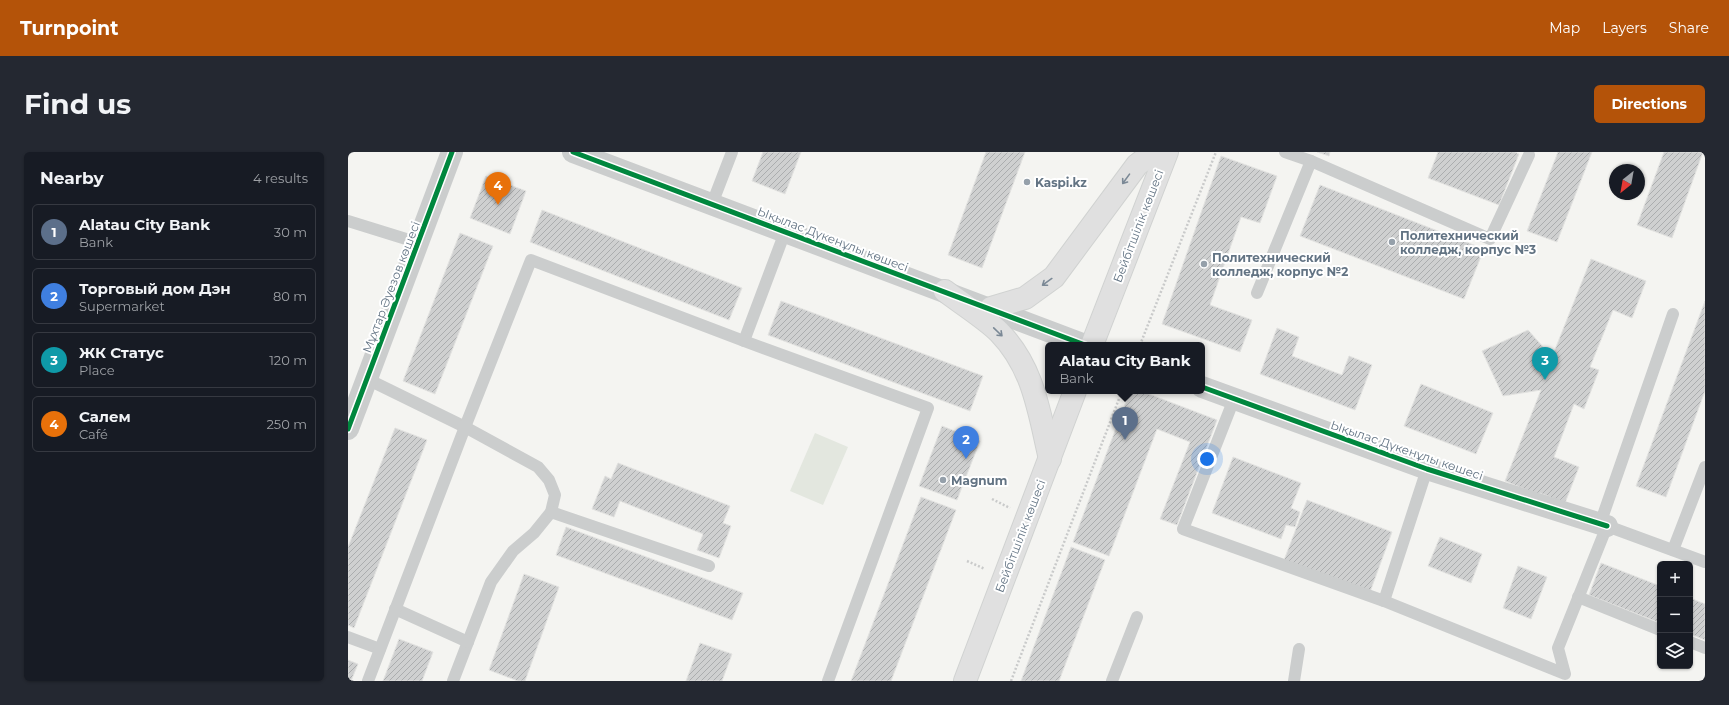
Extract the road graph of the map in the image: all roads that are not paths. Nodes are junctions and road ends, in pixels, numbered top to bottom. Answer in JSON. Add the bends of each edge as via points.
{"nodes":[{"id":1,"x":452,"y":152,"type":"edge"},
{"id":2,"x":573,"y":152,"type":"edge"},
{"id":3,"x":732,"y":152,"type":"edge"},
{"id":4,"x":1154,"y":152,"type":"edge"},
{"id":5,"x":1167,"y":152,"type":"edge"},
{"id":6,"x":1285,"y":152,"type":"edge"},
{"id":7,"x":1529,"y":154,"type":"dead end"},
{"id":8,"x":1311,"y":160,"type":"junction"},
{"id":9,"x":712,"y":204,"type":"junction"},
{"id":10,"x":348,"y":221,"type":"edge"},
{"id":11,"x":786,"y":232,"type":"junction"},
{"id":12,"x":419,"y":243,"type":"junction"},
{"id":13,"x":945,"y":292,"type":"junction"},
{"id":14,"x":1257,"y":293,"type":"dead end"},
{"id":15,"x":991,"y":308,"type":"junction"},
{"id":16,"x":1673,"y":314,"type":"dead end"},
{"id":17,"x":744,"y":341,"type":"junction"},
{"id":18,"x":1077,"y":342,"type":"edge"},
{"id":19,"x":1093,"y":342,"type":"edge"},
{"id":20,"x":367,"y":379,"type":"junction"},
{"id":21,"x":1205,"y":388,"type":"edge"},
{"id":22,"x":1074,"y":394,"type":"edge"},
{"id":23,"x":1234,"y":399,"type":"junction"},
{"id":24,"x":465,"y":427,"type":"junction"},
{"id":25,"x":348,"y":429,"type":"edge"},
{"id":26,"x":1050,"y":458,"type":"junction"},
{"id":27,"x":1705,"y":467,"type":"edge"},
{"id":28,"x":1427,"y":469,"type":"junction"},
{"id":29,"x":551,"y":512,"type":"junction"},
{"id":30,"x":1603,"y":525,"type":"junction"},
{"id":31,"x":1673,"y":550,"type":"junction"},
{"id":32,"x":1705,"y":562,"type":"edge"},
{"id":33,"x":709,"y":566,"type":"dead end"},
{"id":34,"x":1578,"y":597,"type":"junction"},
{"id":35,"x":1384,"y":601,"type":"junction"},
{"id":36,"x":395,"y":610,"type":"junction"},
{"id":37,"x":1137,"y":617,"type":"dead end"},
{"id":38,"x":1657,"y":629,"type":"edge"},
{"id":39,"x":348,"y":637,"type":"edge"},
{"id":40,"x":468,"y":642,"type":"junction"},
{"id":41,"x":1693,"y":643,"type":"edge"},
{"id":42,"x":1705,"y":648,"type":"edge"},
{"id":43,"x":380,"y":649,"type":"junction"},
{"id":44,"x":1299,"y":649,"type":"dead end"},
{"id":45,"x":1567,"y":677,"type":"edge"},
{"id":46,"x":368,"y":681,"type":"edge"},
{"id":47,"x":453,"y":681,"type":"edge"},
{"id":48,"x":828,"y":681,"type":"edge"},
{"id":49,"x":965,"y":681,"type":"edge"},
{"id":50,"x":1112,"y":681,"type":"edge"},
{"id":51,"x":1294,"y":681,"type":"edge"}],
"edges":[{"from":1,"to":12,"type":"street","name":"Мұхтар Әуезов көшесі"},
{"from":2,"to":9,"type":"street","name":"Ықылас Дүкенұлы көшесі"},
{"from":3,"to":9,"type":"lane"},
{"from":4,"to":15,"type":"main road","one_way":true,"via":[[1137,165],[1054,277],[1025,298]]},
{"from":5,"to":19,"type":"main road","name":"Бейбітшілік көшесі"},
{"from":6,"to":8,"type":"lane"},
{"from":7,"to":8,"type":"lane","via":[[1490,239]]},
{"from":8,"to":14,"type":"lane"},
{"from":9,"to":11,"type":"street","name":"Ықылас Дүкенұлы көшесі"},
{"from":10,"to":12,"type":"lane"},
{"from":11,"to":13,"type":"street","name":"Ықылас Дүкенұлы көшесі"},
{"from":11,"to":17,"type":"lane"},
{"from":12,"to":20,"type":"street","name":"Мұхтар Әуезов көшесі"},
{"from":13,"to":15,"type":"street","name":"Ықылас Дүкенұлы көшесі"},
{"from":13,"to":26,"type":"main road","one_way":true,"via":[[998,331],[1019,356],[1034,388]]},
{"from":15,"to":18,"type":"street","name":"Ықылас Дүкенұлы көшесі"},
{"from":16,"to":30,"type":"lane"},
{"from":17,"to":24,"type":"lane","via":[[531,260]]},
{"from":17,"to":48,"type":"lane","via":[[928,408]]},
{"from":20,"to":24,"type":"lane"},
{"from":20,"to":25,"type":"street","name":"Мұхтар Әуезов көшесі"},
{"from":21,"to":23,"type":"street","name":"Ықылас Дүкенұлы көшесі"},
{"from":22,"to":26,"type":"main road","name":"Бейбітшілік көшесі"},
{"from":23,"to":28,"type":"street","name":"Ықылас Дүкенұлы көшесі"},
{"from":23,"to":35,"type":"lane","via":[[1183,529]]},
{"from":24,"to":29,"type":"lane","via":[[538,467],[549,480],[555,495]]},
{"from":24,"to":36,"type":"lane"},
{"from":26,"to":49,"type":"main road","name":"Бейбітшілік көшесі"},
{"from":27,"to":31,"type":"lane"},
{"from":28,"to":30,"type":"street","name":"Ықылас Дүкенұлы көшесі"},
{"from":28,"to":35,"type":"lane"},
{"from":29,"to":33,"type":"lane"},
{"from":29,"to":40,"type":"lane","via":[[534,533],[513,551],[490,582]]},
{"from":30,"to":31,"type":"lane"},
{"from":30,"to":34,"type":"lane"},
{"from":31,"to":32,"type":"lane"},
{"from":34,"to":38,"type":"lane"},
{"from":34,"to":45,"type":"lane","via":[[1558,648]]},
{"from":35,"to":45,"type":"lane"},
{"from":36,"to":40,"type":"lane"},
{"from":36,"to":43,"type":"lane"},
{"from":37,"to":50,"type":"lane"},
{"from":39,"to":43,"type":"lane"},
{"from":40,"to":47,"type":"lane"},
{"from":41,"to":42,"type":"lane"},
{"from":43,"to":46,"type":"lane"},
{"from":44,"to":51,"type":"lane"}]}
